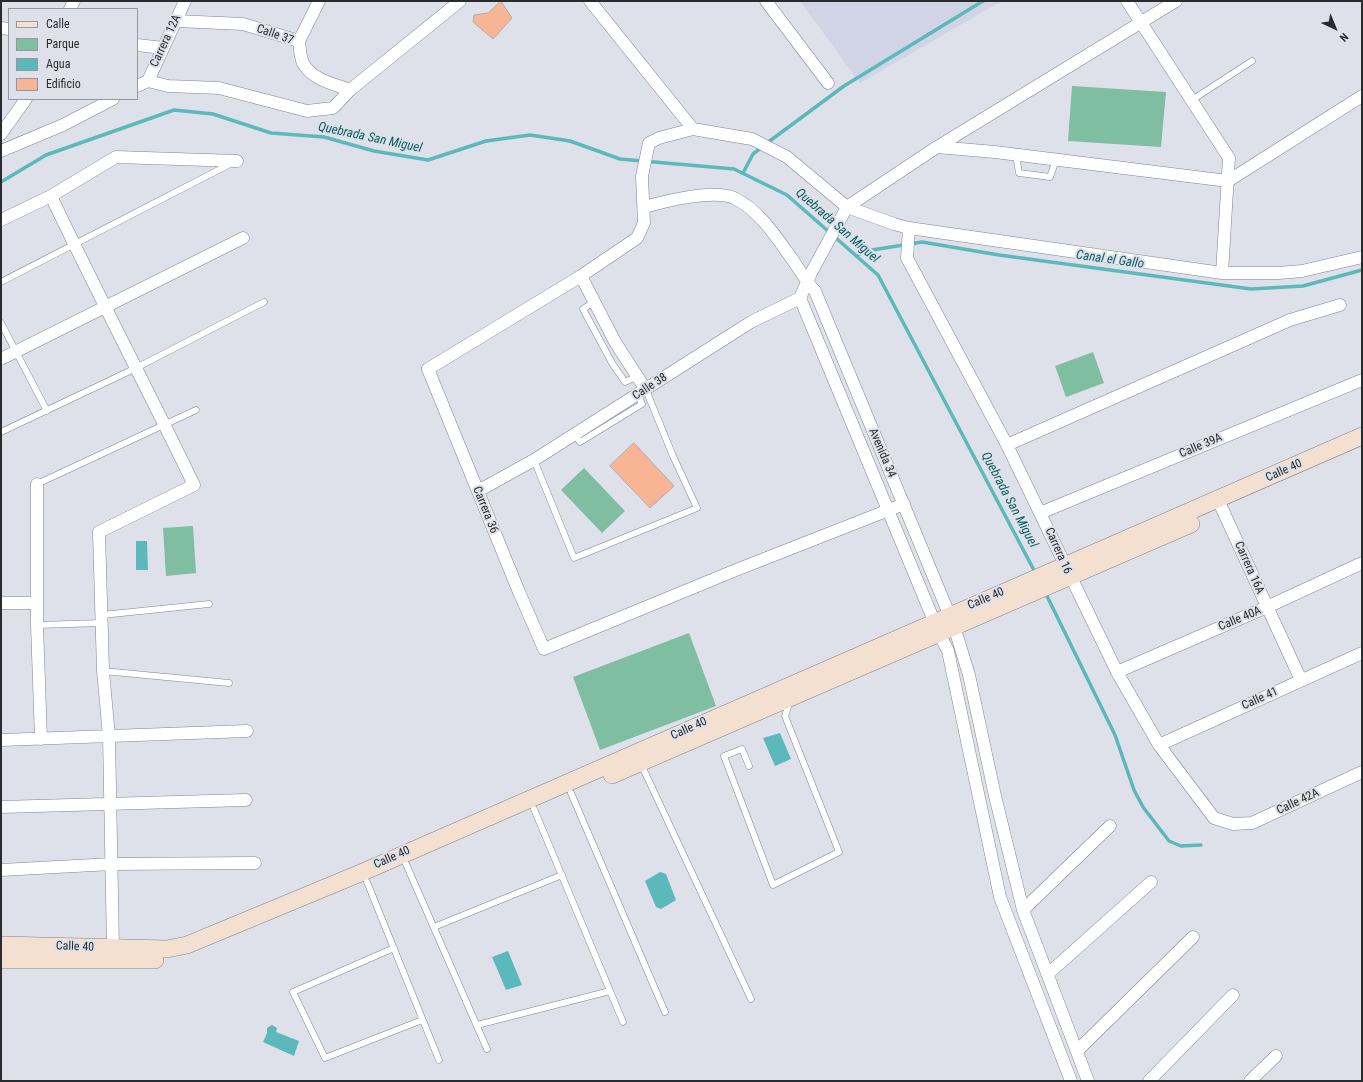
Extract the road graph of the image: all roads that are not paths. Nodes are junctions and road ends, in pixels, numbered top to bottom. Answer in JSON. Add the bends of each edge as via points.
{"nodes":[{"id":1,"x":185,"y":1,"type":"edge"},
{"id":2,"x":318,"y":1,"type":"edge"},
{"id":3,"x":460,"y":1,"type":"edge"},
{"id":4,"x":590,"y":1,"type":"edge"},
{"id":5,"x":766,"y":1,"type":"edge"},
{"id":6,"x":1127,"y":1,"type":"edge"},
{"id":7,"x":1176,"y":1,"type":"edge"},
{"id":8,"x":176,"y":21,"type":"junction"},
{"id":9,"x":1141,"y":22,"type":"junction"},
{"id":10,"x":298,"y":41,"type":"junction"},
{"id":11,"x":138,"y":45,"type":"edge"},
{"id":12,"x":163,"y":48,"type":"junction"},
{"id":13,"x":1252,"y":60,"type":"dead end"},
{"id":14,"x":148,"y":80,"type":"junction"},
{"id":15,"x":828,"y":83,"type":"dead end"},
{"id":16,"x":138,"y":85,"type":"edge"},
{"id":17,"x":350,"y":90,"type":"junction"},
{"id":18,"x":1362,"y":96,"type":"edge"},
{"id":19,"x":25,"y":100,"type":"edge"},
{"id":20,"x":111,"y":100,"type":"edge"},
{"id":21,"x":1192,"y":100,"type":"junction"},
{"id":22,"x":693,"y":129,"type":"junction"},
{"id":23,"x":1,"y":134,"type":"edge"},
{"id":24,"x":937,"y":147,"type":"junction"},
{"id":25,"x":1,"y":151,"type":"edge"},
{"id":26,"x":1016,"y":155,"type":"junction"},
{"id":27,"x":1056,"y":160,"type":"junction"},
{"id":28,"x":237,"y":161,"type":"joint"},
{"id":29,"x":1228,"y":182,"type":"junction"},
{"id":30,"x":51,"y":196,"type":"junction"},
{"id":31,"x":644,"y":207,"type":"junction"},
{"id":32,"x":845,"y":211,"type":"junction"},
{"id":33,"x":1,"y":220,"type":"edge"},
{"id":34,"x":908,"y":233,"type":"junction"},
{"id":35,"x":243,"y":238,"type":"dead end"},
{"id":36,"x":74,"y":245,"type":"junction"},
{"id":37,"x":1362,"y":257,"type":"edge"},
{"id":38,"x":1222,"y":273,"type":"junction"},
{"id":39,"x":581,"y":276,"type":"junction"},
{"id":40,"x":809,"y":278,"type":"junction"},
{"id":41,"x":1,"y":282,"type":"edge"},
{"id":42,"x":800,"y":298,"type":"junction"},
{"id":43,"x":264,"y":302,"type":"dead end"},
{"id":44,"x":1340,"y":305,"type":"dead end"},
{"id":45,"x":104,"y":306,"type":"junction"},
{"id":46,"x":1,"y":323,"type":"edge"},
{"id":47,"x":15,"y":353,"type":"junction"},
{"id":48,"x":1,"y":359,"type":"edge"},
{"id":49,"x":136,"y":368,"type":"junction"},
{"id":50,"x":1362,"y":380,"type":"edge"},
{"id":51,"x":642,"y":392,"type":"junction"},
{"id":52,"x":196,"y":410,"type":"dead end"},
{"id":53,"x":47,"y":411,"type":"junction"},
{"id":54,"x":164,"y":424,"type":"junction"},
{"id":55,"x":1,"y":432,"type":"edge"},
{"id":56,"x":1362,"y":436,"type":"edge"},
{"id":57,"x":1007,"y":446,"type":"junction"},
{"id":58,"x":1362,"y":449,"type":"edge"},
{"id":59,"x":534,"y":460,"type":"junction"},
{"id":60,"x":37,"y":484,"type":"joint"},
{"id":61,"x":478,"y":490,"type":"junction"},
{"id":62,"x":904,"y":504,"type":"junction"},
{"id":63,"x":1221,"y":505,"type":"junction"},
{"id":64,"x":888,"y":509,"type":"junction"},
{"id":65,"x":1040,"y":513,"type":"junction"},
{"id":66,"x":1362,"y":563,"type":"edge"},
{"id":67,"x":1062,"y":573,"type":"junction"},
{"id":68,"x":1,"y":603,"type":"edge"},
{"id":69,"x":37,"y":604,"type":"junction"},
{"id":70,"x":209,"y":604,"type":"dead end"},
{"id":71,"x":1267,"y":607,"type":"junction"},
{"id":72,"x":102,"y":619,"type":"junction"},
{"id":73,"x":944,"y":624,"type":"junction"},
{"id":74,"x":37,"y":625,"type":"junction"},
{"id":75,"x":1362,"y":653,"type":"edge"},
{"id":76,"x":103,"y":671,"type":"junction"},
{"id":77,"x":1116,"y":672,"type":"junction"},
{"id":78,"x":1301,"y":680,"type":"junction"},
{"id":79,"x":229,"y":683,"type":"dead end"},
{"id":80,"x":789,"y":692,"type":"junction"},
{"id":81,"x":247,"y":731,"type":"dead end"},
{"id":82,"x":691,"y":735,"type":"junction"},
{"id":83,"x":109,"y":736,"type":"junction"},
{"id":84,"x":41,"y":739,"type":"junction"},
{"id":85,"x":1,"y":740,"type":"edge"},
{"id":86,"x":1159,"y":745,"type":"junction"},
{"id":87,"x":640,"y":763,"type":"junction"},
{"id":88,"x":749,"y":766,"type":"dead end"},
{"id":89,"x":1362,"y":772,"type":"edge"},
{"id":90,"x":569,"y":787,"type":"junction"},
{"id":91,"x":246,"y":800,"type":"dead end"},
{"id":92,"x":532,"y":804,"type":"junction"},
{"id":93,"x":110,"y":805,"type":"junction"},
{"id":94,"x":1,"y":807,"type":"edge"},
{"id":95,"x":1233,"y":824,"type":"joint"},
{"id":96,"x":1110,"y":826,"type":"dead end"},
{"id":97,"x":255,"y":863,"type":"dead end"},
{"id":98,"x":112,"y":864,"type":"junction"},
{"id":99,"x":406,"y":864,"type":"junction"},
{"id":100,"x":1,"y":870,"type":"edge"},
{"id":101,"x":365,"y":876,"type":"junction"},
{"id":102,"x":562,"y":876,"type":"junction"},
{"id":103,"x":1151,"y":882,"type":"dead end"},
{"id":104,"x":1023,"y":910,"type":"junction"},
{"id":105,"x":434,"y":928,"type":"junction"},
{"id":106,"x":1193,"y":937,"type":"dead end"},
{"id":107,"x":1,"y":945,"type":"edge"},
{"id":108,"x":113,"y":948,"type":"junction"},
{"id":109,"x":394,"y":948,"type":"junction"},
{"id":110,"x":1,"y":960,"type":"edge"},
{"id":111,"x":1048,"y":974,"type":"junction"},
{"id":112,"x":610,"y":991,"type":"junction"},
{"id":113,"x":1233,"y":995,"type":"dead end"},
{"id":114,"x":751,"y":999,"type":"dead end"},
{"id":115,"x":665,"y":1012,"type":"dead end"},
{"id":116,"x":422,"y":1020,"type":"junction"},
{"id":117,"x":622,"y":1022,"type":"dead end"},
{"id":118,"x":476,"y":1025,"type":"junction"},
{"id":119,"x":487,"y":1049,"type":"dead end"},
{"id":120,"x":1077,"y":1051,"type":"junction"},
{"id":121,"x":1276,"y":1056,"type":"dead end"},
{"id":122,"x":439,"y":1060,"type":"dead end"},
{"id":123,"x":1071,"y":1081,"type":"edge"},
{"id":124,"x":1088,"y":1081,"type":"edge"},
{"id":125,"x":1149,"y":1081,"type":"edge"},
{"id":126,"x":1250,"y":1081,"type":"edge"}],
"edges":[{"from":1,"to":8,"type":"street","name":"Carrera 12A"},
{"from":2,"to":10,"type":"street"},
{"from":3,"to":17,"type":"street"},
{"from":4,"to":22,"type":"street"},
{"from":5,"to":15,"type":"street"},
{"from":6,"to":9,"type":"street"},
{"from":7,"to":9,"type":"street"},
{"from":8,"to":10,"type":"street","name":"Calle 37","via":[[243,24]]},
{"from":8,"to":12,"type":"street","name":"Carrera 12A"},
{"from":9,"to":21,"type":"street"},
{"from":9,"to":24,"type":"street"},
{"from":10,"to":17,"type":"street","name":"Calle 37","via":[[303,63],[310,72],[320,79]]},
{"from":11,"to":12,"type":"street"},
{"from":12,"to":14,"type":"street","name":"Carrera 12A"},
{"from":13,"to":21,"type":"lane"},
{"from":14,"to":16,"type":"street"},
{"from":14,"to":17,"type":"street","via":[[168,86],[219,88],[307,111],[333,108]]},
{"from":18,"to":29,"type":"street"},
{"from":19,"to":23,"type":"street"},
{"from":20,"to":25,"type":"street","via":[[63,125]]},
{"from":21,"to":29,"type":"street","via":[[1229,158]]},
{"from":22,"to":31,"type":"street","via":[[659,138],[649,144],[642,176]]},
{"from":22,"to":32,"type":"street","via":[[754,140],[783,155]]},
{"from":24,"to":26,"type":"street"},
{"from":24,"to":32,"type":"street"},
{"from":26,"to":27,"type":"street"},
{"from":26,"to":27,"type":"lane","via":[[1020,172],[1050,177]]},
{"from":27,"to":29,"type":"street"},
{"from":28,"to":30,"type":"street","via":[[116,158]]},
{"from":28,"to":36,"type":"lane"},
{"from":29,"to":38,"type":"street"},
{"from":30,"to":33,"type":"street"},
{"from":30,"to":36,"type":"street"},
{"from":31,"to":39,"type":"street","via":[[644,223],[637,238]]},
{"from":31,"to":40,"type":"street","name":"Avenida 34","via":[[702,195],[734,198],[758,214]]},
{"from":32,"to":34,"type":"street","via":[[894,224]]},
{"from":32,"to":40,"type":"street"},
{"from":34,"to":38,"type":"street"},
{"from":34,"to":57,"type":"street","name":"Carrera 16","via":[[907,258]]},
{"from":35,"to":45,"type":"street"},
{"from":36,"to":41,"type":"lane"},
{"from":36,"to":45,"type":"street"},
{"from":37,"to":38,"type":"street","via":[[1302,271]]},
{"from":39,"to":51,"type":"street","via":[[616,342],[638,376]]},
{"from":39,"to":61,"type":"street","name":"Carrera 36","via":[[428,369]]},
{"from":40,"to":42,"type":"street"},
{"from":40,"to":62,"type":"street","name":"Avenida 34"},
{"from":42,"to":51,"type":"street","name":"Calle 38","via":[[751,322]]},
{"from":42,"to":64,"type":"street","name":"Avenida 34"},
{"from":43,"to":49,"type":"lane"},
{"from":44,"to":57,"type":"street","via":[[1290,320]]},
{"from":45,"to":47,"type":"street"},
{"from":45,"to":49,"type":"street"},
{"from":46,"to":47,"type":"lane"},
{"from":47,"to":48,"type":"street"},
{"from":47,"to":53,"type":"lane"},
{"from":49,"to":53,"type":"lane"},
{"from":49,"to":54,"type":"street"},
{"from":50,"to":65,"type":"street","name":"Calle 39A"},
{"from":51,"to":59,"type":"street","name":"Calle 38"},
{"from":51,"to":59,"type":"lane","via":[[697,508],[574,558]]},
{"from":52,"to":54,"type":"lane"},
{"from":53,"to":55,"type":"lane"},
{"from":54,"to":60,"type":"lane"},
{"from":54,"to":72,"type":"street","via":[[194,485],[99,532]]},
{"from":56,"to":63,"type":"main road","name":"Calle 40"},
{"from":57,"to":65,"type":"street","name":"Carrera 16"},
{"from":58,"to":63,"type":"main road","name":"Calle 40"},
{"from":59,"to":61,"type":"street","name":"Calle 38"},
{"from":60,"to":69,"type":"street"},
{"from":61,"to":64,"type":"street","name":"Carrera 36","via":[[544,649]]},
{"from":62,"to":64,"type":"street"},
{"from":62,"to":73,"type":"street","name":"Avenida 34"},
{"from":63,"to":67,"type":"main road","name":"Calle 40"},
{"from":63,"to":71,"type":"street","name":"Carrera 16A"},
{"from":64,"to":73,"type":"street","name":"Avenida 34"},
{"from":65,"to":67,"type":"street","name":"Carrera 16"},
{"from":66,"to":71,"type":"street","name":"Calle 40A"},
{"from":67,"to":73,"type":"main road","name":"Calle 40"},
{"from":67,"to":77,"type":"street","name":"Carrera 16"},
{"from":68,"to":69,"type":"street"},
{"from":69,"to":74,"type":"street"},
{"from":70,"to":72,"type":"lane"},
{"from":71,"to":77,"type":"street","name":"Calle 40A"},
{"from":71,"to":78,"type":"street","name":"Carrera 16A"},
{"from":72,"to":74,"type":"lane"},
{"from":72,"to":76,"type":"street"},
{"from":73,"to":80,"type":"main road","name":"Calle 40"},
{"from":73,"to":104,"type":"street","via":[[969,675]]},
{"from":73,"to":123,"type":"street","via":[[1000,897]]},
{"from":74,"to":84,"type":"street"},
{"from":75,"to":78,"type":"street","name":"Calle 41"},
{"from":76,"to":79,"type":"lane"},
{"from":76,"to":83,"type":"street"},
{"from":77,"to":86,"type":"street","name":"Carrera 16"},
{"from":78,"to":86,"type":"street","name":"Calle 41"},
{"from":80,"to":82,"type":"main road","name":"Calle 40"},
{"from":80,"to":88,"type":"lane","via":[[785,716],[839,852],[773,885],[724,756],[742,749]]},
{"from":81,"to":83,"type":"street"},
{"from":82,"to":87,"type":"main road","name":"Calle 40"},
{"from":82,"to":90,"type":"main road","name":"Calle 40"},
{"from":83,"to":84,"type":"street"},
{"from":83,"to":93,"type":"street"},
{"from":84,"to":85,"type":"street"},
{"from":86,"to":95,"type":"street","name":"Carrera 16","via":[[1214,818]]},
{"from":87,"to":90,"type":"main road","name":"Calle 40"},
{"from":87,"to":114,"type":"lane"},
{"from":89,"to":95,"type":"street","name":"Calle 42A","via":[[1252,823]]},
{"from":90,"to":92,"type":"main road","name":"Calle 40"},
{"from":90,"to":115,"type":"lane"},
{"from":91,"to":93,"type":"street"},
{"from":92,"to":99,"type":"main road","name":"Calle 40"},
{"from":92,"to":101,"type":"main road","name":"Calle 40"},
{"from":92,"to":102,"type":"lane"},
{"from":93,"to":94,"type":"street"},
{"from":93,"to":98,"type":"street"},
{"from":96,"to":104,"type":"street"},
{"from":97,"to":98,"type":"street"},
{"from":98,"to":100,"type":"street"},
{"from":98,"to":108,"type":"street"},
{"from":99,"to":101,"type":"main road","name":"Calle 40"},
{"from":99,"to":105,"type":"lane"},
{"from":101,"to":108,"type":"main road","name":"Calle 40","via":[[187,946],[167,950]]},
{"from":101,"to":109,"type":"lane"},
{"from":101,"to":110,"type":"main road","name":"Calle 40","via":[[191,955],[167,960]]},
{"from":102,"to":105,"type":"lane"},
{"from":102,"to":112,"type":"lane"},
{"from":103,"to":111,"type":"street"},
{"from":104,"to":111,"type":"street"},
{"from":105,"to":118,"type":"lane"},
{"from":106,"to":120,"type":"street"},
{"from":107,"to":108,"type":"main road","name":"Calle 40"},
{"from":109,"to":116,"type":"lane"},
{"from":109,"to":116,"type":"lane","via":[[294,992],[325,1058]]},
{"from":111,"to":120,"type":"street"},
{"from":112,"to":117,"type":"lane"},
{"from":112,"to":118,"type":"lane"},
{"from":113,"to":125,"type":"street"},
{"from":116,"to":122,"type":"lane"},
{"from":118,"to":119,"type":"lane"},
{"from":120,"to":124,"type":"street"},
{"from":121,"to":126,"type":"street"}]}
